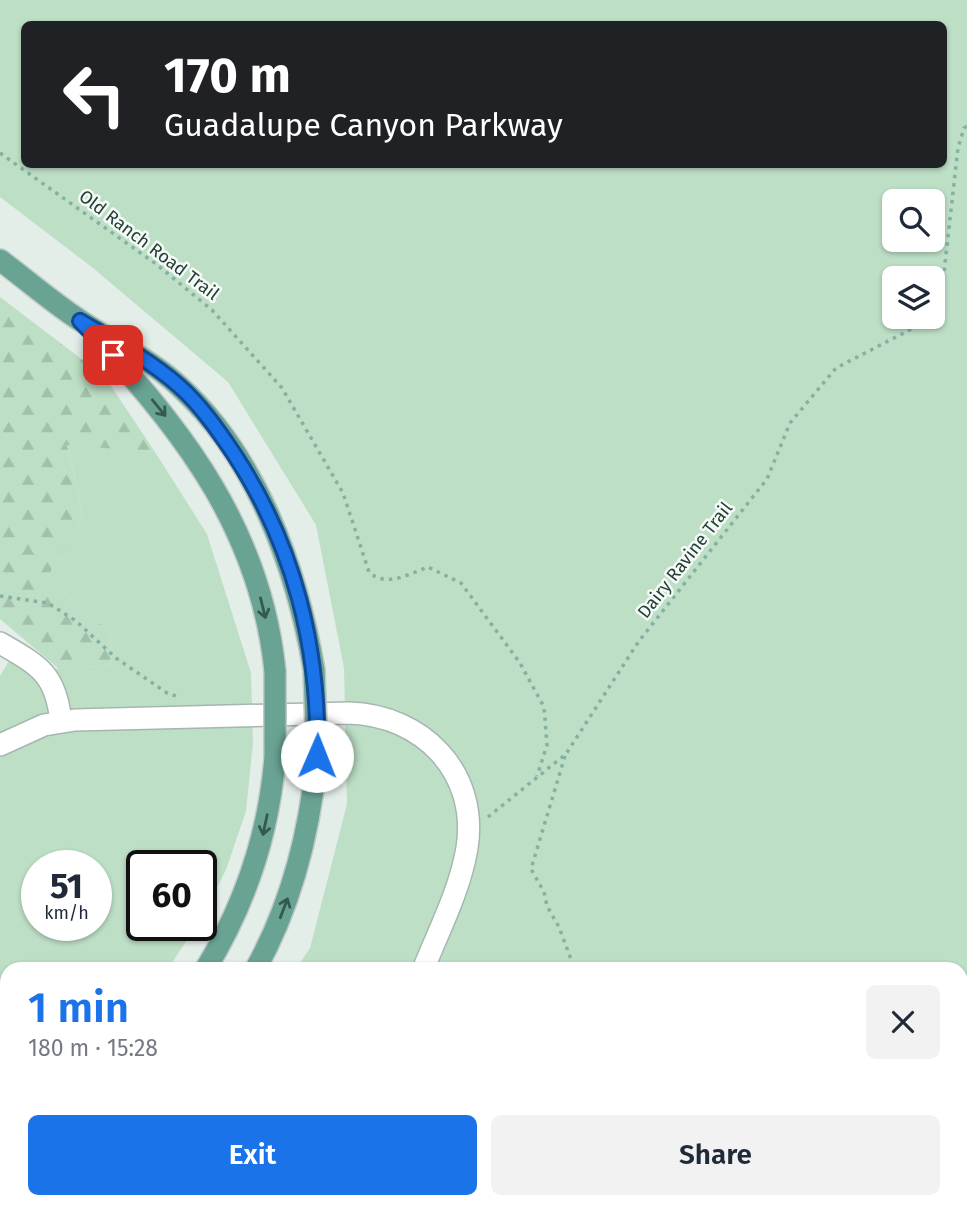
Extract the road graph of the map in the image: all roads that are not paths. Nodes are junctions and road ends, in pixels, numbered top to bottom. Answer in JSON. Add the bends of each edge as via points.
{"nodes":[{"id":1,"x":0,"y":260,"type":"edge"},
{"id":2,"x":80,"y":321,"type":"junction"},
{"id":3,"x":0,"y":643,"type":"edge"},
{"id":4,"x":61,"y":722,"type":"junction"},
{"id":5,"x":0,"y":745,"type":"edge"},
{"id":6,"x":210,"y":962,"type":"edge"},
{"id":7,"x":259,"y":962,"type":"edge"},
{"id":8,"x":425,"y":962,"type":"edge"}],
"edges":[{"from":1,"to":2,"type":"main road"},
{"from":2,"to":6,"type":"main road","one_way":true,"bridge":true,"via":[[180,433],[217,490],[237,531],[266,618],[275,671],[275,757],[266,821],[229,928]]},
{"from":7,"to":2,"type":"main road","one_way":true,"bridge":true,"via":[[298,866],[317,756],[314,670],[298,593],[263,503],[226,441],[180,386],[141,356]]},
{"from":3,"to":4,"type":"lane","via":[[48,678],[57,695]]},
{"from":4,"to":5,"type":"lane"},
{"from":4,"to":8,"type":"lane","via":[[349,713],[385,717],[419,733],[446,761],[462,790],[468,832],[461,874]]}]}
